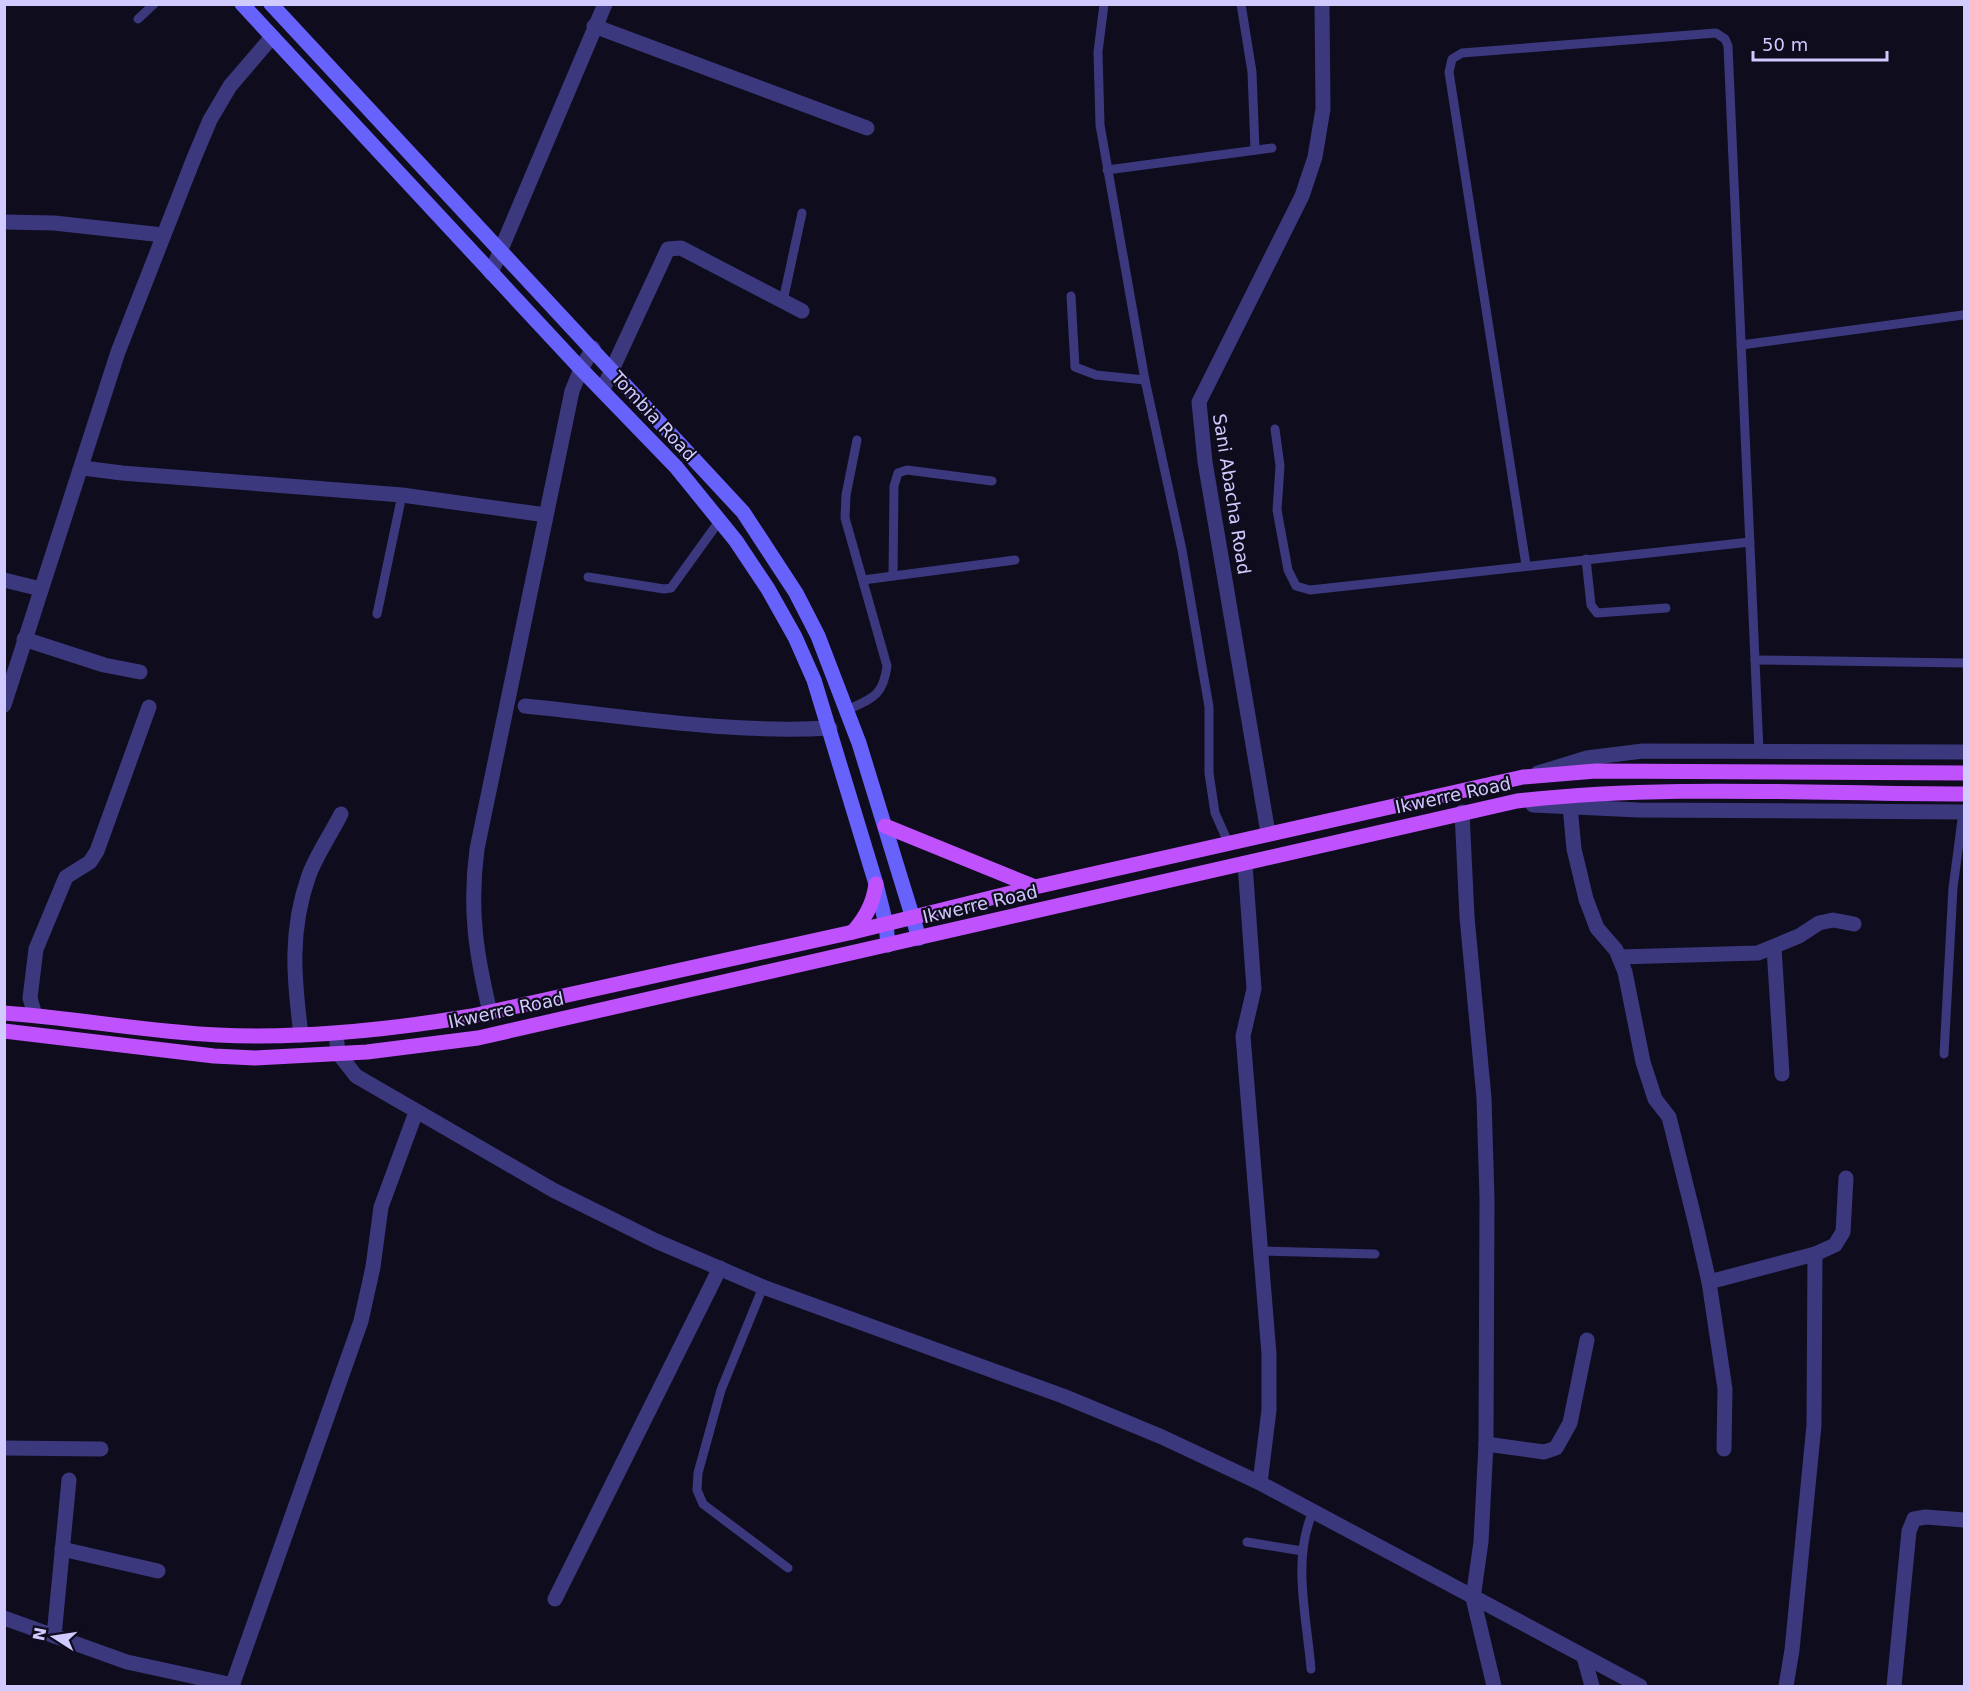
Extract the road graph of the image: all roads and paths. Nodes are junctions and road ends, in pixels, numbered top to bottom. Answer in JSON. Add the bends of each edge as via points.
{"nodes":[{"id":1,"x":154,"y":4,"type":"edge"},
{"id":2,"x":242,"y":4,"type":"edge"},
{"id":3,"x":605,"y":4,"type":"edge"},
{"id":4,"x":1104,"y":4,"type":"edge"},
{"id":5,"x":1241,"y":4,"type":"edge"},
{"id":6,"x":1322,"y":4,"type":"edge"},
{"id":7,"x":276,"y":6,"type":"edge"},
{"id":8,"x":138,"y":19,"type":"dead end"},
{"id":9,"x":594,"y":26,"type":"junction"},
{"id":10,"x":267,"y":32,"type":"junction"},
{"id":11,"x":867,"y":128,"type":"dead end"},
{"id":12,"x":1272,"y":148,"type":"dead end"},
{"id":13,"x":1255,"y":150,"type":"junction"},
{"id":14,"x":1107,"y":170,"type":"junction"},
{"id":15,"x":802,"y":213,"type":"dead end"},
{"id":16,"x":4,"y":222,"type":"edge"},
{"id":17,"x":163,"y":235,"type":"junction"},
{"id":18,"x":500,"y":251,"type":"junction"},
{"id":19,"x":491,"y":273,"type":"junction"},
{"id":20,"x":1071,"y":296,"type":"dead end"},
{"id":21,"x":783,"y":301,"type":"junction"},
{"id":22,"x":802,"y":311,"type":"dead end"},
{"id":23,"x":1963,"y":315,"type":"dead end"},
{"id":24,"x":1741,"y":345,"type":"junction"},
{"id":25,"x":593,"y":348,"type":"junction"},
{"id":26,"x":581,"y":369,"type":"junction"},
{"id":27,"x":613,"y":369,"type":"junction"},
{"id":28,"x":1145,"y":380,"type":"junction"},
{"id":29,"x":603,"y":389,"type":"junction"},
{"id":30,"x":1275,"y":429,"type":"dead end"},
{"id":31,"x":857,"y":440,"type":"dead end"},
{"id":32,"x":83,"y":468,"type":"junction"},
{"id":33,"x":992,"y":481,"type":"dead end"},
{"id":34,"x":402,"y":495,"type":"junction"},
{"id":35,"x":546,"y":515,"type":"junction"},
{"id":36,"x":720,"y":520,"type":"junction"},
{"id":37,"x":1750,"y":542,"type":"junction"},
{"id":38,"x":1586,"y":559,"type":"junction"},
{"id":39,"x":1015,"y":560,"type":"dead end"},
{"id":40,"x":1526,"y":565,"type":"junction"},
{"id":41,"x":893,"y":576,"type":"junction"},
{"id":42,"x":588,"y":577,"type":"dead end"},
{"id":43,"x":4,"y":579,"type":"edge"},
{"id":44,"x":863,"y":580,"type":"junction"},
{"id":45,"x":41,"y":589,"type":"junction"},
{"id":46,"x":1666,"y":608,"type":"dead end"},
{"id":47,"x":377,"y":614,"type":"dead end"},
{"id":48,"x":24,"y":639,"type":"junction"},
{"id":49,"x":1755,"y":660,"type":"junction"},
{"id":50,"x":1965,"y":663,"type":"edge"},
{"id":51,"x":140,"y":672,"type":"dead end"},
{"id":52,"x":4,"y":705,"type":"edge"},
{"id":53,"x":525,"y":706,"type":"dead end"},
{"id":54,"x":149,"y":707,"type":"dead end"},
{"id":55,"x":847,"y":710,"type":"junction"},
{"id":56,"x":830,"y":728,"type":"junction"},
{"id":57,"x":1759,"y":752,"type":"junction"},
{"id":58,"x":1965,"y":752,"type":"edge"},
{"id":59,"x":1965,"y":774,"type":"edge"},
{"id":60,"x":1523,"y":777,"type":"junction"},
{"id":61,"x":1965,"y":794,"type":"edge"},
{"id":62,"x":1570,"y":806,"type":"junction"},
{"id":63,"x":1465,"y":811,"type":"junction"},
{"id":64,"x":1964,"y":812,"type":"edge"},
{"id":65,"x":341,"y":814,"type":"dead end"},
{"id":66,"x":885,"y":826,"type":"junction"},
{"id":67,"x":1268,"y":833,"type":"junction"},
{"id":68,"x":1228,"y":843,"type":"junction"},
{"id":69,"x":1245,"y":864,"type":"junction"},
{"id":70,"x":876,"y":884,"type":"junction"},
{"id":71,"x":1035,"y":887,"type":"junction"},
{"id":72,"x":914,"y":916,"type":"junction"},
{"id":73,"x":886,"y":924,"type":"junction"},
{"id":74,"x":1854,"y":924,"type":"dead end"},
{"id":75,"x":853,"y":932,"type":"junction"},
{"id":76,"x":919,"y":938,"type":"junction"},
{"id":77,"x":888,"y":945,"type":"junction"},
{"id":78,"x":1774,"y":948,"type":"junction"},
{"id":79,"x":1619,"y":957,"type":"junction"},
{"id":80,"x":490,"y":1012,"type":"junction"},
{"id":81,"x":4,"y":1013,"type":"edge"},
{"id":82,"x":35,"y":1015,"type":"junction"},
{"id":83,"x":4,"y":1031,"type":"edge"},
{"id":84,"x":336,"y":1034,"type":"junction"},
{"id":85,"x":302,"y":1035,"type":"junction"},
{"id":86,"x":338,"y":1053,"type":"junction"},
{"id":87,"x":1944,"y":1054,"type":"dead end"},
{"id":88,"x":1782,"y":1074,"type":"dead end"},
{"id":89,"x":416,"y":1112,"type":"junction"},
{"id":90,"x":1846,"y":1178,"type":"dead end"},
{"id":91,"x":1262,"y":1251,"type":"junction"},
{"id":92,"x":1375,"y":1254,"type":"dead end"},
{"id":93,"x":1815,"y":1254,"type":"junction"},
{"id":94,"x":720,"y":1268,"type":"junction"},
{"id":95,"x":1709,"y":1282,"type":"junction"},
{"id":96,"x":762,"y":1287,"type":"junction"},
{"id":97,"x":1587,"y":1340,"type":"dead end"},
{"id":98,"x":1486,"y":1443,"type":"junction"},
{"id":99,"x":4,"y":1448,"type":"edge"},
{"id":100,"x":101,"y":1449,"type":"dead end"},
{"id":101,"x":1724,"y":1449,"type":"dead end"},
{"id":102,"x":69,"y":1480,"type":"dead end"},
{"id":103,"x":1260,"y":1483,"type":"junction"},
{"id":104,"x":1312,"y":1514,"type":"junction"},
{"id":105,"x":1965,"y":1520,"type":"edge"},
{"id":106,"x":1247,"y":1542,"type":"dead end"},
{"id":107,"x":62,"y":1549,"type":"junction"},
{"id":108,"x":1302,"y":1551,"type":"junction"},
{"id":109,"x":788,"y":1568,"type":"dead end"},
{"id":110,"x":158,"y":1571,"type":"dead end"},
{"id":111,"x":1473,"y":1598,"type":"junction"},
{"id":112,"x":555,"y":1599,"type":"dead end"},
{"id":113,"x":4,"y":1618,"type":"edge"},
{"id":114,"x":54,"y":1636,"type":"junction"},
{"id":115,"x":1584,"y":1658,"type":"junction"},
{"id":116,"x":1311,"y":1669,"type":"dead end"},
{"id":117,"x":232,"y":1686,"type":"edge"},
{"id":118,"x":1494,"y":1686,"type":"edge"},
{"id":119,"x":1592,"y":1686,"type":"edge"},
{"id":120,"x":1640,"y":1686,"type":"edge"},
{"id":121,"x":1786,"y":1686,"type":"edge"},
{"id":122,"x":1894,"y":1686,"type":"edge"}],
"edges":[{"from":1,"to":8,"type":"lane"},
{"from":2,"to":10,"type":"main road","name":"Tombia Road"},
{"from":3,"to":9,"type":"street"},
{"from":4,"to":14,"type":"lane","via":[[1098,52],[1100,125]]},
{"from":5,"to":13,"type":"lane","via":[[1252,72]]},
{"from":6,"to":67,"type":"street","name":"Sani Abacha Road","via":[[1323,109],[1315,157],[1302,196],[1199,402],[1205,462]]},
{"from":7,"to":10,"type":"street"},
{"from":7,"to":18,"type":"main road","name":"Tombia Road"},
{"from":9,"to":11,"type":"street"},
{"from":9,"to":18,"type":"street"},
{"from":10,"to":17,"type":"street","via":[[210,120]]},
{"from":10,"to":19,"type":"main road","name":"Tombia Road"},
{"from":12,"to":13,"type":"lane"},
{"from":13,"to":14,"type":"lane"},
{"from":14,"to":28,"type":"lane"},
{"from":15,"to":21,"type":"lane"},
{"from":16,"to":17,"type":"street","via":[[54,222]]},
{"from":17,"to":32,"type":"street","via":[[118,352]]},
{"from":18,"to":19,"type":"street"},
{"from":18,"to":25,"type":"main road","name":"Tombia Road"},
{"from":19,"to":26,"type":"main road","name":"Tombia Road"},
{"from":20,"to":28,"type":"lane","via":[[1075,367],[1096,375]]},
{"from":21,"to":22,"type":"street"},
{"from":21,"to":27,"type":"street","via":[[681,248],[668,249]]},
{"from":23,"to":24,"type":"lane"},
{"from":24,"to":37,"type":"lane"},
{"from":24,"to":40,"type":"lane","via":[[1725,39],[1716,33],[1462,53],[1452,58],[1449,72]]},
{"from":25,"to":26,"type":"street"},
{"from":25,"to":27,"type":"main road","name":"Tombia Road"},
{"from":26,"to":29,"type":"main road","name":"Tombia Road"},
{"from":26,"to":35,"type":"street","via":[[572,391]]},
{"from":27,"to":29,"type":"street"},
{"from":27,"to":55,"type":"main road","name":"Tombia Road","via":[[743,512],[796,593]]},
{"from":28,"to":68,"type":"lane","via":[[1182,550],[1209,707],[1209,773],[1215,813]]},
{"from":29,"to":36,"type":"main road","name":"Tombia Road","via":[[676,466]]},
{"from":30,"to":40,"type":"lane","via":[[1280,466],[1277,510],[1288,570],[1296,586],[1310,590]]},
{"from":31,"to":44,"type":"lane","via":[[845,508]]},
{"from":32,"to":34,"type":"street"},
{"from":32,"to":45,"type":"street"},
{"from":33,"to":41,"type":"lane","via":[[907,470],[898,473],[894,486]]},
{"from":34,"to":35,"type":"street"},
{"from":34,"to":47,"type":"lane"},
{"from":35,"to":80,"type":"street","via":[[472,881],[476,954]]},
{"from":36,"to":42,"type":"lane","via":[[671,588]]},
{"from":36,"to":56,"type":"main road","name":"Tombia Road","via":[[795,636]]},
{"from":37,"to":38,"type":"lane"},
{"from":37,"to":49,"type":"lane"},
{"from":38,"to":40,"type":"lane"},
{"from":38,"to":46,"type":"lane","via":[[1591,605],[1597,613]]},
{"from":39,"to":41,"type":"lane"},
{"from":41,"to":44,"type":"lane"},
{"from":43,"to":45,"type":"street"},
{"from":44,"to":55,"type":"lane","via":[[887,666],[885,684],[874,698]]},
{"from":45,"to":48,"type":"street"},
{"from":48,"to":51,"type":"street"},
{"from":48,"to":52,"type":"street"},
{"from":49,"to":50,"type":"lane"},
{"from":49,"to":57,"type":"lane"},
{"from":53,"to":56,"type":"street","via":[[736,727]]},
{"from":54,"to":82,"type":"street","via":[[97,851],[90,862],[66,877],[36,949],[30,998]]},
{"from":55,"to":66,"type":"main road","name":"Tombia Road"},
{"from":56,"to":70,"type":"main road","name":"Tombia Road"},
{"from":57,"to":58,"type":"street"},
{"from":57,"to":60,"type":"street","via":[[1643,751],[1587,758]]},
{"from":59,"to":60,"type":"main road","name":"Ikwerre Road","via":[[1596,771]]},
{"from":60,"to":67,"type":"main road","name":"Ikwerre Road"},
{"from":61,"to":63,"type":"main road","name":"Ikwerre Road","via":[[1602,794],[1517,801]]},
{"from":62,"to":63,"type":"street","via":[[1522,805]]},
{"from":62,"to":64,"type":"street"},
{"from":62,"to":79,"type":"street","via":[[1574,849],[1586,899],[1597,928]]},
{"from":63,"to":69,"type":"main road","name":"Ikwerre Road"},
{"from":63,"to":98,"type":"street","via":[[1467,917],[1484,1098],[1488,1199]]},
{"from":64,"to":87,"type":"lane","via":[[1953,888]]},
{"from":65,"to":85,"type":"street","via":[[309,875],[294,935],[293,976]]},
{"from":66,"to":71,"type":"main road"},
{"from":66,"to":72,"type":"main road","name":"Tombia Road"},
{"from":67,"to":68,"type":"main road","name":"Ikwerre Road"},
{"from":68,"to":71,"type":"main road","name":"Ikwerre Road"},
{"from":69,"to":76,"type":"main road","name":"Ikwerre Road"},
{"from":69,"to":91,"type":"street","via":[[1254,989],[1243,1035]]},
{"from":70,"to":73,"type":"main road","name":"Tombia Road"},
{"from":70,"to":75,"type":"main road","via":[[866,917]]},
{"from":71,"to":72,"type":"main road","name":"Ikwerre Road"},
{"from":72,"to":73,"type":"main road","name":"Ikwerre Road"},
{"from":72,"to":76,"type":"main road","name":"Tombia Road"},
{"from":73,"to":75,"type":"main road","name":"Ikwerre Road"},
{"from":73,"to":77,"type":"main road","name":"Tombia Road"},
{"from":74,"to":78,"type":"street","via":[[1833,920],[1819,923]]},
{"from":75,"to":80,"type":"main road","name":"Ikwerre Road"},
{"from":76,"to":77,"type":"main road","name":"Ikwerre Road"},
{"from":77,"to":86,"type":"main road","name":"Ikwerre Road","via":[[478,1038]]},
{"from":78,"to":79,"type":"street","via":[[1737,955]]},
{"from":78,"to":88,"type":"street"},
{"from":79,"to":95,"type":"street","via":[[1654,1099],[1669,1117]]},
{"from":80,"to":84,"type":"main road","name":"Ikwerre Road"},
{"from":81,"to":82,"type":"main road","name":"Ikwerre Road"},
{"from":82,"to":85,"type":"main road","name":"Ikwerre Road","via":[[216,1035]]},
{"from":83,"to":86,"type":"main road","name":"Ikwerre Road","via":[[214,1056]]},
{"from":84,"to":85,"type":"main road","name":"Ikwerre Road"},
{"from":84,"to":86,"type":"street"},
{"from":86,"to":89,"type":"street","via":[[356,1076]]},
{"from":89,"to":94,"type":"street","via":[[553,1190]]},
{"from":89,"to":117,"type":"street","via":[[381,1207],[374,1267],[361,1321]]},
{"from":90,"to":93,"type":"street","via":[[1843,1232],[1835,1245]]},
{"from":91,"to":92,"type":"lane"},
{"from":91,"to":103,"type":"street","via":[[1269,1410]]},
{"from":93,"to":95,"type":"street"},
{"from":93,"to":121,"type":"street","via":[[1814,1425]]},
{"from":94,"to":96,"type":"street"},
{"from":94,"to":112,"type":"street"},
{"from":95,"to":101,"type":"street","via":[[1725,1389]]},
{"from":96,"to":103,"type":"street","via":[[1063,1396]]},
{"from":96,"to":109,"type":"lane","via":[[721,1390],[697,1490],[703,1504]]},
{"from":97,"to":98,"type":"street","via":[[1570,1423],[1556,1448],[1544,1452]]},
{"from":98,"to":111,"type":"street","via":[[1481,1542]]},
{"from":99,"to":100,"type":"street"},
{"from":102,"to":107,"type":"street"},
{"from":103,"to":104,"type":"street"},
{"from":104,"to":108,"type":"lane"},
{"from":104,"to":111,"type":"street"},
{"from":105,"to":122,"type":"street","via":[[1914,1519],[1909,1531]]},
{"from":106,"to":108,"type":"lane"},
{"from":107,"to":110,"type":"street"},
{"from":107,"to":114,"type":"street"},
{"from":108,"to":116,"type":"lane"},
{"from":111,"to":115,"type":"street"},
{"from":111,"to":118,"type":"street"},
{"from":113,"to":114,"type":"street"},
{"from":114,"to":117,"type":"street","via":[[127,1662]]},
{"from":115,"to":119,"type":"street"},
{"from":115,"to":120,"type":"street"}]}
